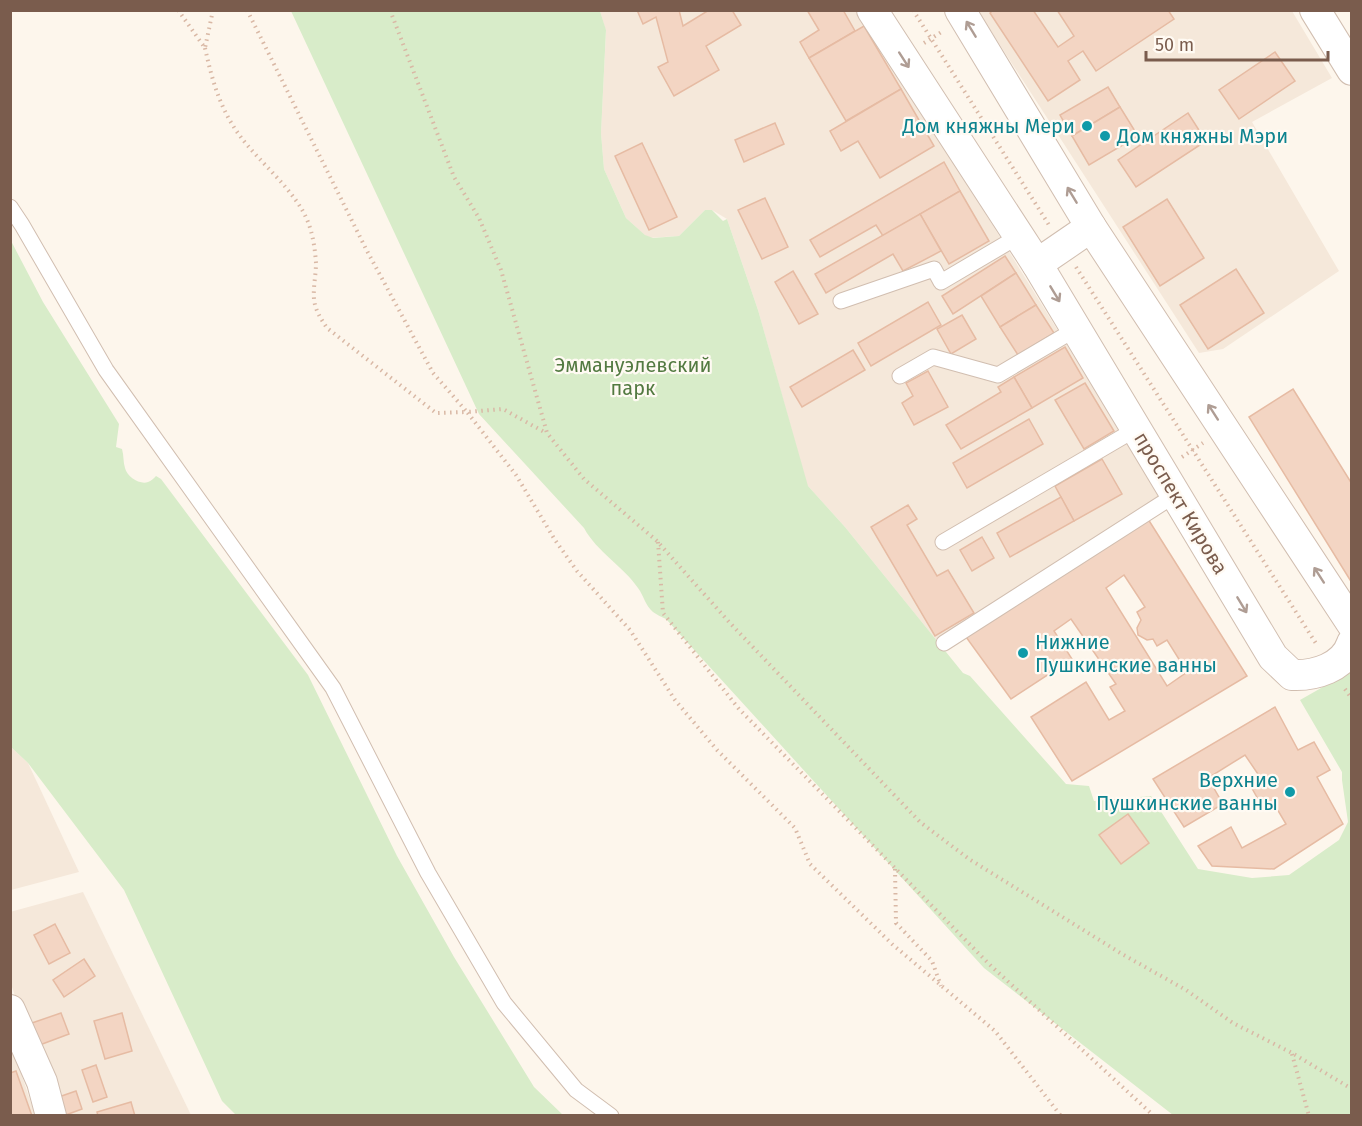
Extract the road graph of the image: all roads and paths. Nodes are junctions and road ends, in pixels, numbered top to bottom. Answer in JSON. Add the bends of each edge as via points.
{"nodes":[{"id":1,"x":178,"y":10,"type":"edge"},
{"id":2,"x":213,"y":10,"type":"edge"},
{"id":3,"x":247,"y":10,"type":"edge"},
{"id":4,"x":390,"y":10,"type":"edge"},
{"id":5,"x":872,"y":10,"type":"edge"},
{"id":6,"x":913,"y":10,"type":"edge"},
{"id":7,"x":1315,"y":10,"type":"edge"},
{"id":8,"x":962,"y":14,"type":"edge"},
{"id":9,"x":931,"y":39,"type":"junction"},
{"id":10,"x":205,"y":48,"type":"junction"},
{"id":11,"x":901,"y":56,"type":"junction"},
{"id":12,"x":1352,"y":70,"type":"edge"},
{"id":13,"x":10,"y":207,"type":"edge"},
{"id":14,"x":1091,"y":227,"type":"junction"},
{"id":15,"x":1019,"y":236,"type":"junction"},
{"id":16,"x":1063,"y":246,"type":"junction"},
{"id":17,"x":1037,"y":264,"type":"junction"},
{"id":18,"x":841,"y":302,"type":"dead end"},
{"id":19,"x":1076,"y":329,"type":"junction"},
{"id":20,"x":900,"y":376,"type":"dead end"},
{"id":21,"x":467,"y":412,"type":"junction"},
{"id":22,"x":1136,"y":429,"type":"junction"},
{"id":23,"x":1224,"y":429,"type":"junction"},
{"id":24,"x":547,"y":434,"type":"junction"},
{"id":25,"x":1193,"y":450,"type":"junction"},
{"id":26,"x":1168,"y":483,"type":"junction"},
{"id":27,"x":657,"y":541,"type":"junction"},
{"id":28,"x":943,"y":542,"type":"dead end"},
{"id":29,"x":1352,"y":624,"type":"edge"},
{"id":30,"x":944,"y":643,"type":"dead end"},
{"id":31,"x":1352,"y":643,"type":"edge"},
{"id":32,"x":1331,"y":666,"type":"junction"},
{"id":33,"x":1352,"y":699,"type":"edge"},
{"id":34,"x":895,"y":869,"type":"junction"},
{"id":35,"x":942,"y":987,"type":"junction"},
{"id":36,"x":10,"y":1010,"type":"edge"},
{"id":37,"x":1292,"y":1053,"type":"junction"},
{"id":38,"x":1352,"y":1089,"type":"edge"},
{"id":39,"x":51,"y":1116,"type":"edge"},
{"id":40,"x":611,"y":1116,"type":"edge"},
{"id":41,"x":1061,"y":1116,"type":"edge"},
{"id":42,"x":1154,"y":1116,"type":"edge"},
{"id":43,"x":1309,"y":1116,"type":"edge"}],
"edges":[{"from":1,"to":10,"type":"path"},
{"from":2,"to":10,"type":"path"},
{"from":3,"to":21,"type":"path","via":[[366,249],[433,373]]},
{"from":4,"to":24,"type":"path","via":[[454,177],[479,218],[501,270]]},
{"from":5,"to":11,"type":"street","name":"проспект Кирова"},
{"from":6,"to":9,"type":"path"},
{"from":7,"to":12,"type":"street"},
{"from":8,"to":9,"type":"path"},
{"from":14,"to":8,"type":"street","one_way":true},
{"from":9,"to":11,"type":"path"},
{"from":9,"to":16,"type":"path"},
{"from":10,"to":21,"type":"path","via":[[214,89],[227,117],[307,220],[316,261],[314,300],[327,328],[436,412]]},
{"from":11,"to":15,"type":"street","name":"проспект Кирова","one_way":true},
{"from":13,"to":40,"type":"lane","via":[[106,370],[333,688],[428,873],[504,1003],[576,1090]]},
{"from":14,"to":16,"type":"street"},
{"from":23,"to":14,"type":"street","one_way":true},
{"from":15,"to":17,"type":"street","name":"проспект Кирова"},
{"from":15,"to":18,"type":"lane","via":[[940,282],[934,269]]},
{"from":16,"to":17,"type":"street"},
{"from":16,"to":25,"type":"path"},
{"from":17,"to":19,"type":"street","name":"проспект Кирова","one_way":true},
{"from":19,"to":20,"type":"lane","via":[[998,375],[933,357]]},
{"from":19,"to":22,"type":"street","name":"проспект Кирова"},
{"from":21,"to":24,"type":"path","via":[[503,409]]},
{"from":21,"to":35,"type":"path","via":[[516,475],[578,571],[630,630],[675,700],[717,750],[795,828],[810,864]]},
{"from":22,"to":26,"type":"street","name":"проспект Кирова"},
{"from":22,"to":28,"type":"lane"},
{"from":23,"to":25,"type":"path"},
{"from":29,"to":23,"type":"street","one_way":true},
{"from":24,"to":27,"type":"path","via":[[584,479]]},
{"from":25,"to":26,"type":"path"},
{"from":25,"to":32,"type":"path"},
{"from":26,"to":30,"type":"lane"},
{"from":26,"to":32,"type":"street","name":"проспект Кирова","one_way":true,"via":[[1273,657],[1292,675],[1310,676]]},
{"from":27,"to":34,"type":"path","via":[[663,613],[739,709]]},
{"from":27,"to":37,"type":"path","via":[[920,822],[969,859],[1186,990],[1233,1023]]},
{"from":31,"to":32,"type":"street","name":"проспект Кирова","via":[[1339,662]]},
{"from":32,"to":33,"type":"path"},
{"from":34,"to":35,"type":"path","via":[[896,923],[932,961]]},
{"from":34,"to":42,"type":"path","via":[[989,964]]},
{"from":35,"to":41,"type":"path","via":[[995,1031]]},
{"from":36,"to":39,"type":"street","via":[[42,1082]]},
{"from":37,"to":38,"type":"path"},
{"from":37,"to":43,"type":"path"}]}
